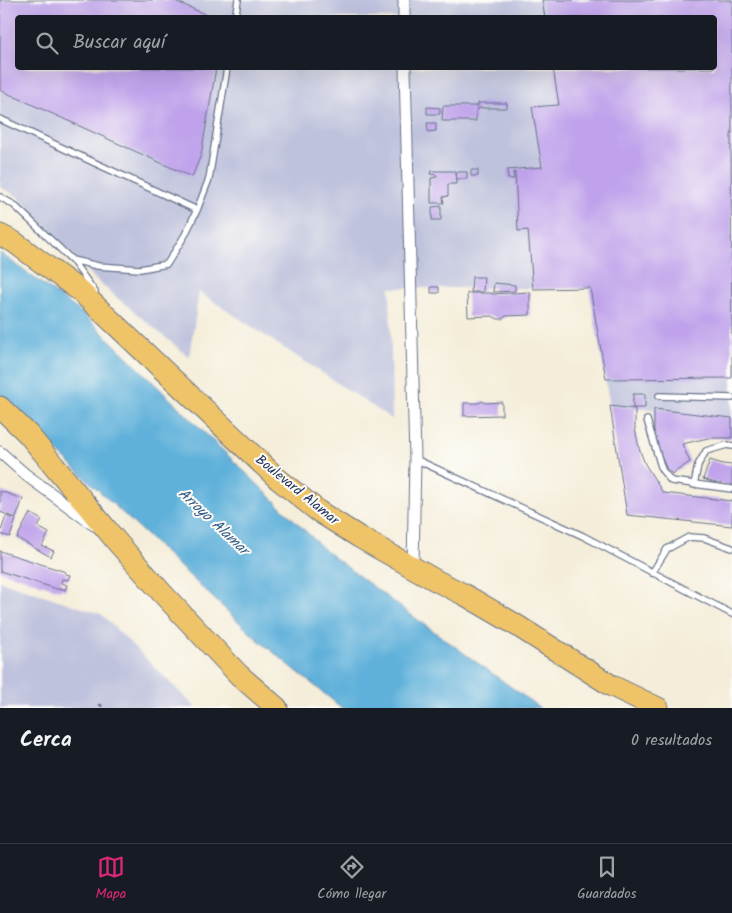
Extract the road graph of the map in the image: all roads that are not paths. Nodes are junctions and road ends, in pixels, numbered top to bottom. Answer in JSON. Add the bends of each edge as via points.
{"nodes":[{"id":1,"x":238,"y":0,"type":"edge"},
{"id":2,"x":404,"y":0,"type":"edge"},
{"id":3,"x":236,"y":15,"type":"edge"},
{"id":4,"x":404,"y":15,"type":"edge"},
{"id":5,"x":227,"y":70,"type":"edge"},
{"id":6,"x":406,"y":70,"type":"edge"},
{"id":7,"x":0,"y":119,"type":"edge"},
{"id":8,"x":0,"y":197,"type":"edge"},
{"id":9,"x":197,"y":210,"type":"junction"},
{"id":10,"x":0,"y":235,"type":"edge"},
{"id":11,"x":72,"y":260,"type":"junction"},
{"id":12,"x":99,"y":298,"type":"dead end"},
{"id":13,"x":104,"y":306,"type":"dead end"},
{"id":14,"x":120,"y":328,"type":"junction"},
{"id":15,"x":658,"y":396,"type":"dead end"},
{"id":16,"x":732,"y":398,"type":"edge"},
{"id":17,"x":0,"y":407,"type":"edge"},
{"id":18,"x":647,"y":420,"type":"dead end"},
{"id":19,"x":732,"y":446,"type":"edge"},
{"id":20,"x":0,"y":452,"type":"edge"},
{"id":21,"x":415,"y":459,"type":"junction"},
{"id":22,"x":694,"y":485,"type":"junction"},
{"id":23,"x":732,"y":489,"type":"edge"},
{"id":24,"x":117,"y":542,"type":"junction"},
{"id":25,"x":732,"y":548,"type":"edge"},
{"id":26,"x":413,"y":567,"type":"junction"},
{"id":27,"x":652,"y":573,"type":"junction"},
{"id":28,"x":732,"y":614,"type":"edge"},
{"id":29,"x":277,"y":708,"type":"edge"},
{"id":30,"x":658,"y":708,"type":"edge"}],
"edges":[{"from":1,"to":3,"type":"lane"},
{"from":2,"to":4,"type":"street"},
{"from":5,"to":9,"type":"lane","via":[[209,179]]},
{"from":6,"to":21,"type":"street"},
{"from":7,"to":9,"type":"lane"},
{"from":8,"to":11,"type":"lane","via":[[14,205]]},
{"from":9,"to":11,"type":"lane","via":[[167,264],[140,269],[98,266]]},
{"from":10,"to":14,"type":"highway","name":"Boulevard Alamar","via":[[80,291]]},
{"from":11,"to":12,"type":"lane"},
{"from":13,"to":14,"type":"lane"},
{"from":14,"to":26,"type":"highway","name":"Boulevard Alamar","via":[[278,479],[326,516]]},
{"from":15,"to":16,"type":"lane"},
{"from":17,"to":24,"type":"highway","via":[[28,434]]},
{"from":18,"to":22,"type":"lane","via":[[662,470],[671,481]]},
{"from":19,"to":22,"type":"lane","via":[[706,451],[698,465]]},
{"from":20,"to":24,"type":"street"},
{"from":21,"to":26,"type":"street"},
{"from":21,"to":27,"type":"lane","via":[[583,536]]},
{"from":22,"to":23,"type":"lane"},
{"from":24,"to":29,"type":"highway","via":[[239,675]]},
{"from":25,"to":27,"type":"lane","via":[[704,538],[689,537],[667,549]]},
{"from":26,"to":30,"type":"highway","name":"Boulevard Alamar","via":[[612,686]]},
{"from":27,"to":28,"type":"lane"}]}
